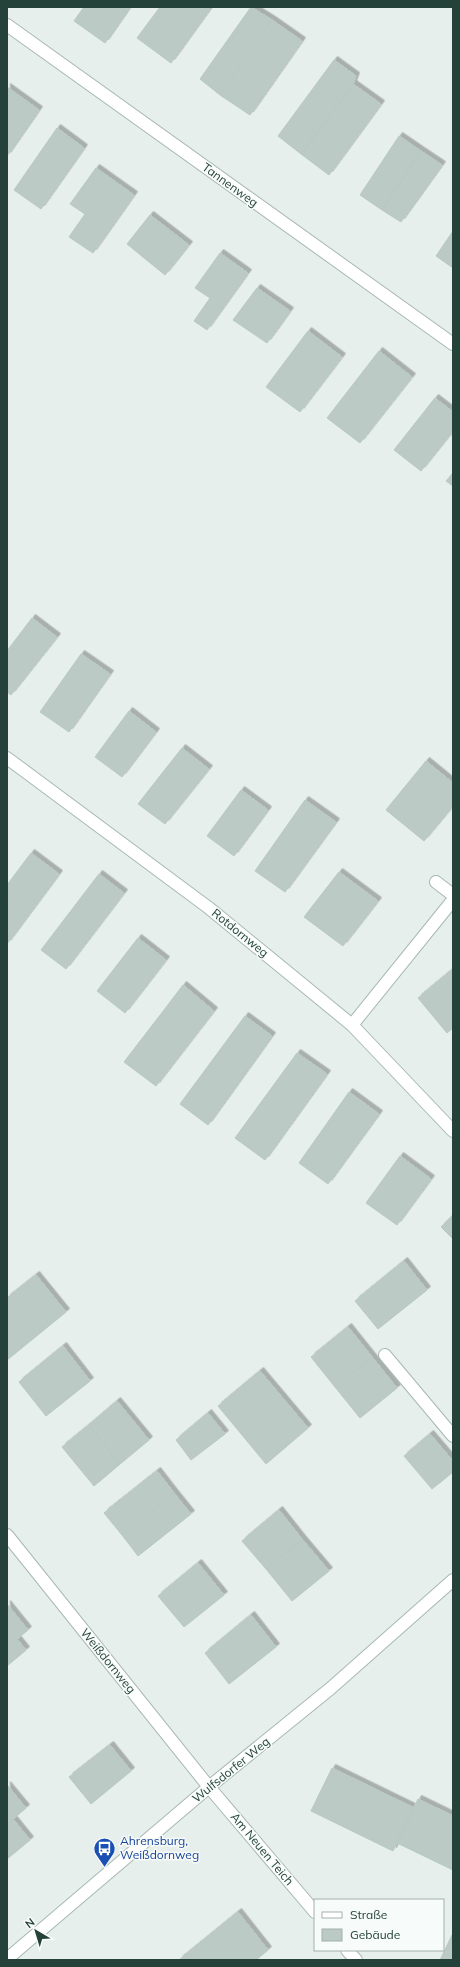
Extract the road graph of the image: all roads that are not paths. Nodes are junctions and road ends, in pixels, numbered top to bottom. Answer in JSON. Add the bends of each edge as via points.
{"nodes":[{"id":1,"x":7,"y":25,"type":"edge"},
{"id":2,"x":453,"y":344,"type":"edge"},
{"id":3,"x":7,"y":758,"type":"edge"},
{"id":4,"x":436,"y":882,"type":"dead end"},
{"id":5,"x":453,"y":896,"type":"edge"},
{"id":6,"x":453,"y":900,"type":"edge"},
{"id":7,"x":352,"y":1025,"type":"junction"},
{"id":8,"x":453,"y":1131,"type":"edge"},
{"id":9,"x":385,"y":1356,"type":"dead end"},
{"id":10,"x":453,"y":1436,"type":"edge"},
{"id":11,"x":7,"y":1535,"type":"edge"},
{"id":12,"x":453,"y":1580,"type":"edge"},
{"id":13,"x":209,"y":1787,"type":"junction"},
{"id":14,"x":314,"y":1911,"type":"edge"},
{"id":15,"x":348,"y":1951,"type":"edge"},
{"id":16,"x":7,"y":1959,"type":"edge"},
{"id":17,"x":356,"y":1960,"type":"edge"}],
"edges":[{"from":1,"to":2,"type":"street","name":"Tannenweg"},
{"from":3,"to":7,"type":"street","name":"Rotdornweg","via":[[209,908]]},
{"from":4,"to":5,"type":"street"},
{"from":6,"to":7,"type":"street"},
{"from":7,"to":8,"type":"street","name":"Rotdornweg"},
{"from":9,"to":10,"type":"street"},
{"from":11,"to":13,"type":"street","name":"Weißdornweg"},
{"from":12,"to":13,"type":"street","name":"Wulfsdorfer Weg","via":[[331,1688]]},
{"from":13,"to":14,"type":"street","name":"Am Neuen Teich"},
{"from":13,"to":16,"type":"street","name":"Wulfsdorfer Weg"},
{"from":15,"to":17,"type":"street"}]}
